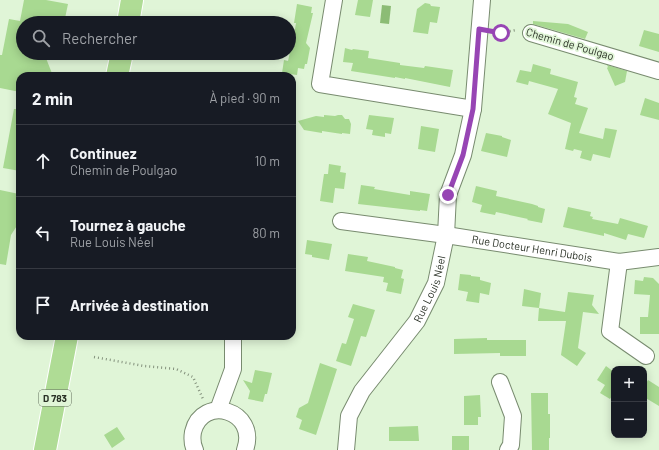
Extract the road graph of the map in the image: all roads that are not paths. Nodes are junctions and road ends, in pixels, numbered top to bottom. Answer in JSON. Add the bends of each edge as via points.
{"nodes":[{"id":1,"x":132,"y":0,"type":"edge"},
{"id":2,"x":334,"y":0,"type":"edge"},
{"id":3,"x":482,"y":0,"type":"edge"},
{"id":4,"x":129,"y":16,"type":"edge"},
{"id":5,"x":531,"y":32,"type":"road end"},
{"id":6,"x":121,"y":60,"type":"edge"},
{"id":7,"x":659,"y":70,"type":"edge"},
{"id":8,"x":119,"y":72,"type":"edge"},
{"id":9,"x":473,"y":109,"type":"junction"},
{"id":10,"x":341,"y":221,"type":"dead end"},
{"id":11,"x":446,"y":236,"type":"junction"},
{"id":12,"x":659,"y":257,"type":"edge"},
{"id":13,"x":619,"y":262,"type":"junction"},
{"id":14,"x":66,"y":340,"type":"edge"},
{"id":15,"x":233,"y":340,"type":"edge"},
{"id":16,"x":646,"y":356,"type":"dead end"},
{"id":17,"x":500,"y":382,"type":"dead end"},
{"id":18,"x":214,"y":411,"type":"junction"},
{"id":19,"x":45,"y":450,"type":"edge"},
{"id":20,"x":195,"y":450,"type":"edge"},
{"id":21,"x":245,"y":450,"type":"edge"},
{"id":22,"x":346,"y":450,"type":"edge"},
{"id":23,"x":508,"y":450,"type":"edge"}],
"edges":[{"from":1,"to":4,"type":"main road"},
{"from":2,"to":9,"type":"street","via":[[320,84]]},
{"from":3,"to":9,"type":"street","name":"Rue Louis Néel"},
{"from":5,"to":7,"type":"street","name":"Chemin de Poulgao"},
{"from":6,"to":8,"type":"main road"},
{"from":9,"to":11,"type":"street","name":"Rue Louis Néel","via":[[463,155],[448,195]]},
{"from":10,"to":11,"type":"street","name":"Rue Docteur Henri Dubois"},
{"from":11,"to":13,"type":"street","name":"Rue Docteur Henri Dubois"},
{"from":11,"to":22,"type":"street","name":"Rue Louis Néel","via":[[436,282],[418,321],[362,391],[349,416]]},
{"from":12,"to":13,"type":"street","name":"Rue Docteur Henri Dubois"},
{"from":13,"to":16,"type":"street","via":[[610,331]]},
{"from":14,"to":19,"type":"main road","number":"D 783"},
{"from":15,"to":18,"type":"street","via":[[233,370]]},
{"from":17,"to":23,"type":"street","via":[[513,416],[511,445]]},
{"from":18,"to":20,"type":"street","via":[[204,415],[195,424],[192,438]]},
{"from":18,"to":21,"type":"street","via":[[230,412],[239,417],[247,432],[248,442]]}]}
